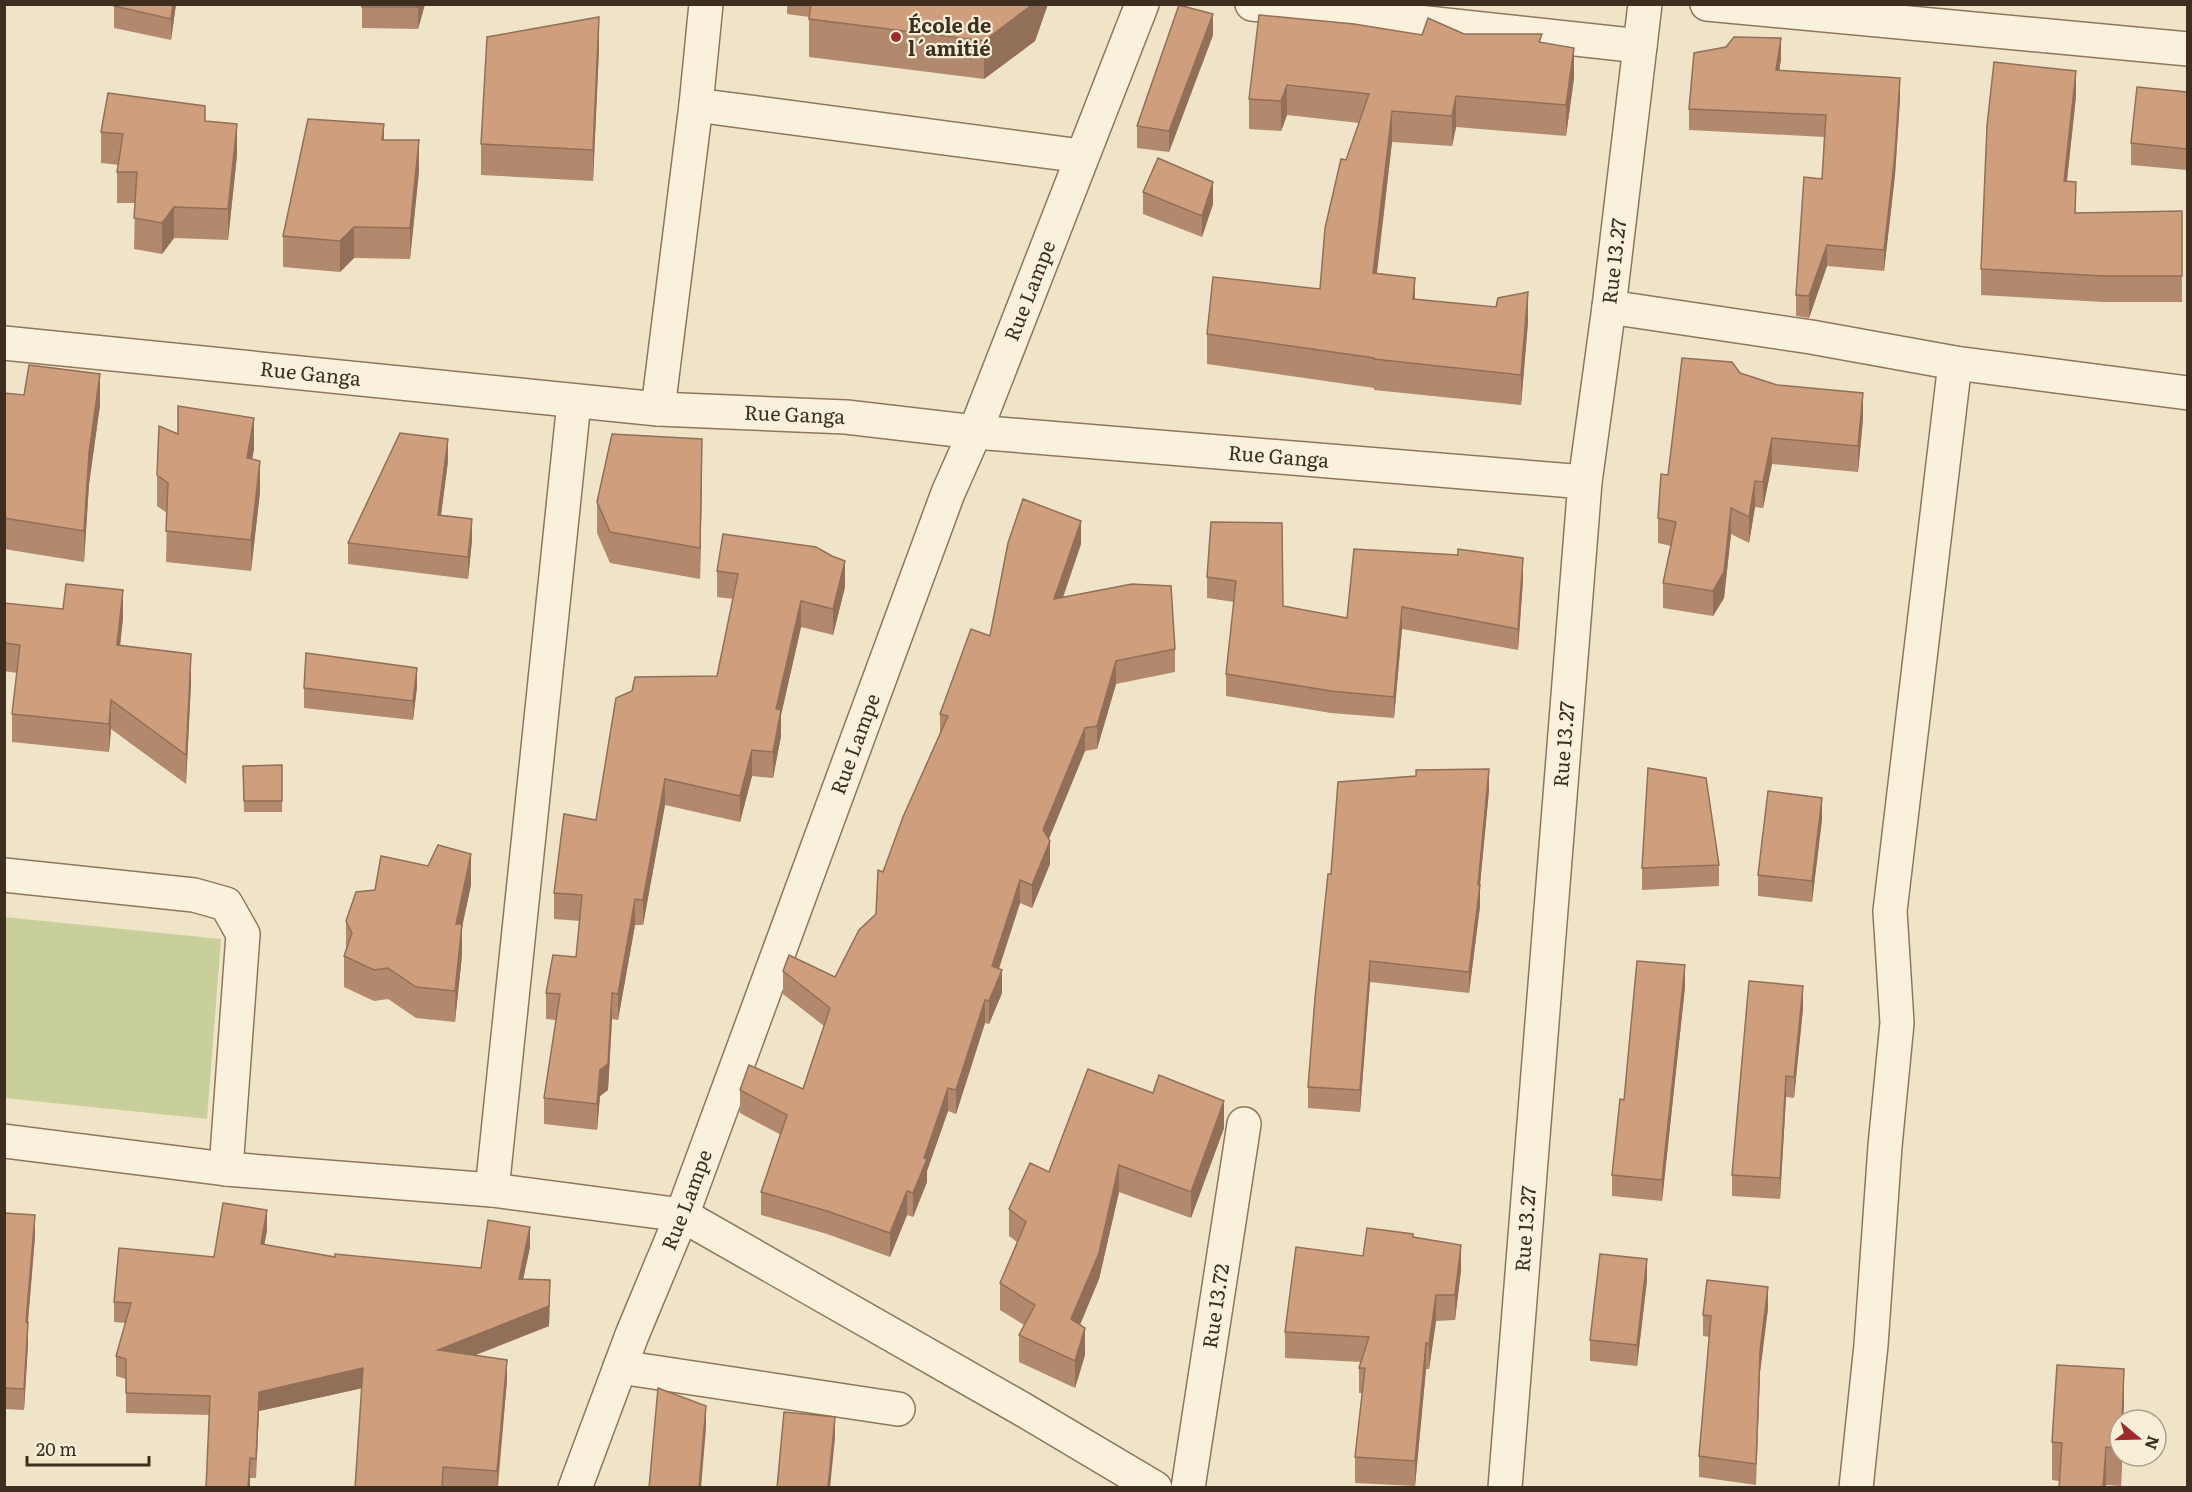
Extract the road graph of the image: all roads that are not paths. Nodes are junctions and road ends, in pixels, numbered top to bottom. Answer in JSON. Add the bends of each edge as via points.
{"nodes":[{"id":1,"x":706,"y":4,"type":"edge"},
{"id":2,"x":1142,"y":4,"type":"edge"},
{"id":3,"x":1252,"y":4,"type":"edge"},
{"id":4,"x":1645,"y":4,"type":"edge"},
{"id":5,"x":1707,"y":4,"type":"edge"},
{"id":6,"x":1640,"y":46,"type":"junction"},
{"id":7,"x":2187,"y":49,"type":"edge"},
{"id":8,"x":696,"y":105,"type":"junction"},
{"id":9,"x":1082,"y":156,"type":"junction"},
{"id":10,"x":1609,"y":307,"type":"junction"},
{"id":11,"x":4,"y":343,"type":"edge"},
{"id":12,"x":1955,"y":363,"type":"junction"},
{"id":13,"x":2187,"y":393,"type":"edge"},
{"id":14,"x":574,"y":402,"type":"junction"},
{"id":15,"x":658,"y":409,"type":"junction"},
{"id":16,"x":975,"y":432,"type":"junction"},
{"id":17,"x":1585,"y":482,"type":"junction"},
{"id":18,"x":4,"y":875,"type":"edge"},
{"id":19,"x":1244,"y":1124,"type":"dead end"},
{"id":20,"x":4,"y":1141,"type":"edge"},
{"id":21,"x":226,"y":1169,"type":"junction"},
{"id":22,"x":492,"y":1190,"type":"junction"},
{"id":23,"x":682,"y":1215,"type":"junction"},
{"id":24,"x":620,"y":1367,"type":"junction"},
{"id":25,"x":898,"y":1409,"type":"dead end"},
{"id":26,"x":574,"y":1488,"type":"edge"},
{"id":27,"x":1155,"y":1488,"type":"edge"},
{"id":28,"x":1188,"y":1488,"type":"edge"},
{"id":29,"x":1504,"y":1488,"type":"edge"},
{"id":30,"x":1857,"y":1488,"type":"edge"}],
"edges":[{"from":1,"to":8,"type":"street"},
{"from":2,"to":9,"type":"street","name":"Rue Lampe"},
{"from":3,"to":6,"type":"street"},
{"from":4,"to":6,"type":"street","name":"Rue 13.27"},
{"from":5,"to":7,"type":"street"},
{"from":6,"to":10,"type":"street","name":"Rue 13.27"},
{"from":8,"to":9,"type":"street"},
{"from":8,"to":15,"type":"street"},
{"from":9,"to":16,"type":"street","name":"Rue Lampe"},
{"from":10,"to":12,"type":"street"},
{"from":10,"to":17,"type":"street","name":"Rue 13.27"},
{"from":11,"to":14,"type":"street","name":"Rue Ganga"},
{"from":12,"to":13,"type":"street"},
{"from":12,"to":30,"type":"street","via":[[1890,911],[1897,1023]]},
{"from":14,"to":15,"type":"street","name":"Rue Ganga"},
{"from":14,"to":22,"type":"street"},
{"from":15,"to":16,"type":"street","name":"Rue Ganga","via":[[846,417]]},
{"from":16,"to":17,"type":"street","name":"Rue Ganga"},
{"from":16,"to":23,"type":"street","name":"Rue Lampe","via":[[944,504]]},
{"from":17,"to":29,"type":"street","name":"Rue 13.27"},
{"from":18,"to":21,"type":"street","via":[[194,895],[226,904],[243,934]]},
{"from":19,"to":28,"type":"street","name":"Rue 13.72"},
{"from":20,"to":21,"type":"street"},
{"from":21,"to":22,"type":"street"},
{"from":22,"to":23,"type":"street"},
{"from":23,"to":24,"type":"street","name":"Rue Lampe"},
{"from":23,"to":27,"type":"street"},
{"from":24,"to":25,"type":"street"},
{"from":24,"to":26,"type":"street","name":"Rue Lampe"}]}
